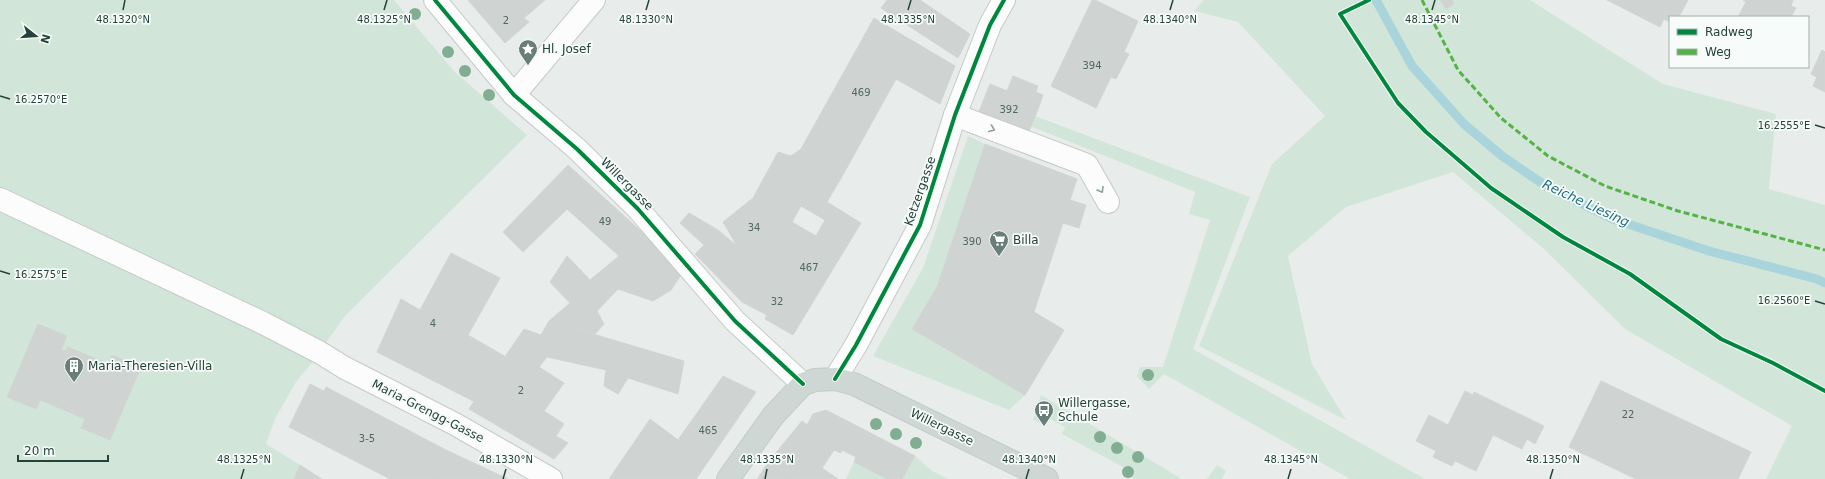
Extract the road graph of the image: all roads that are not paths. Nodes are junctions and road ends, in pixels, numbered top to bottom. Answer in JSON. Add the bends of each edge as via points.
{"nodes":[{"id":1,"x":435,"y":0,"type":"edge"},
{"id":2,"x":594,"y":0,"type":"edge"},
{"id":3,"x":1004,"y":0,"type":"edge"},
{"id":4,"x":514,"y":95,"type":"junction"},
{"id":5,"x":955,"y":115,"type":"junction"},
{"id":6,"x":0,"y":199,"type":"edge"},
{"id":7,"x":1108,"y":202,"type":"dead end"},
{"id":8,"x":835,"y":379,"type":"junction"},
{"id":9,"x":803,"y":384,"type":"junction"},
{"id":10,"x":551,"y":479,"type":"edge"},
{"id":11,"x":728,"y":479,"type":"edge"},
{"id":12,"x":1047,"y":479,"type":"edge"}],
"edges":[{"from":1,"to":4,"type":"street","name":"Willergasse"},
{"from":2,"to":4,"type":"street"},
{"from":3,"to":5,"type":"street","name":"Ketzergasse","via":[[990,25]]},
{"from":4,"to":9,"type":"street","name":"Willergasse","via":[[577,149],[638,208],[736,321]]},
{"from":5,"to":7,"type":"street","one_way":true,"via":[[1087,165]]},
{"from":5,"to":8,"type":"street","name":"Ketzergasse","via":[[920,225]]},
{"from":6,"to":10,"type":"street","name":"Maria-Grengg-Gasse","via":[[263,323],[460,427]]},
{"from":8,"to":9,"type":"main road","via":[[815,380]]},
{"from":8,"to":12,"type":"main road","name":"Willergasse","via":[[871,392]]},
{"from":9,"to":11,"type":"main road","via":[[773,416]]}]}
